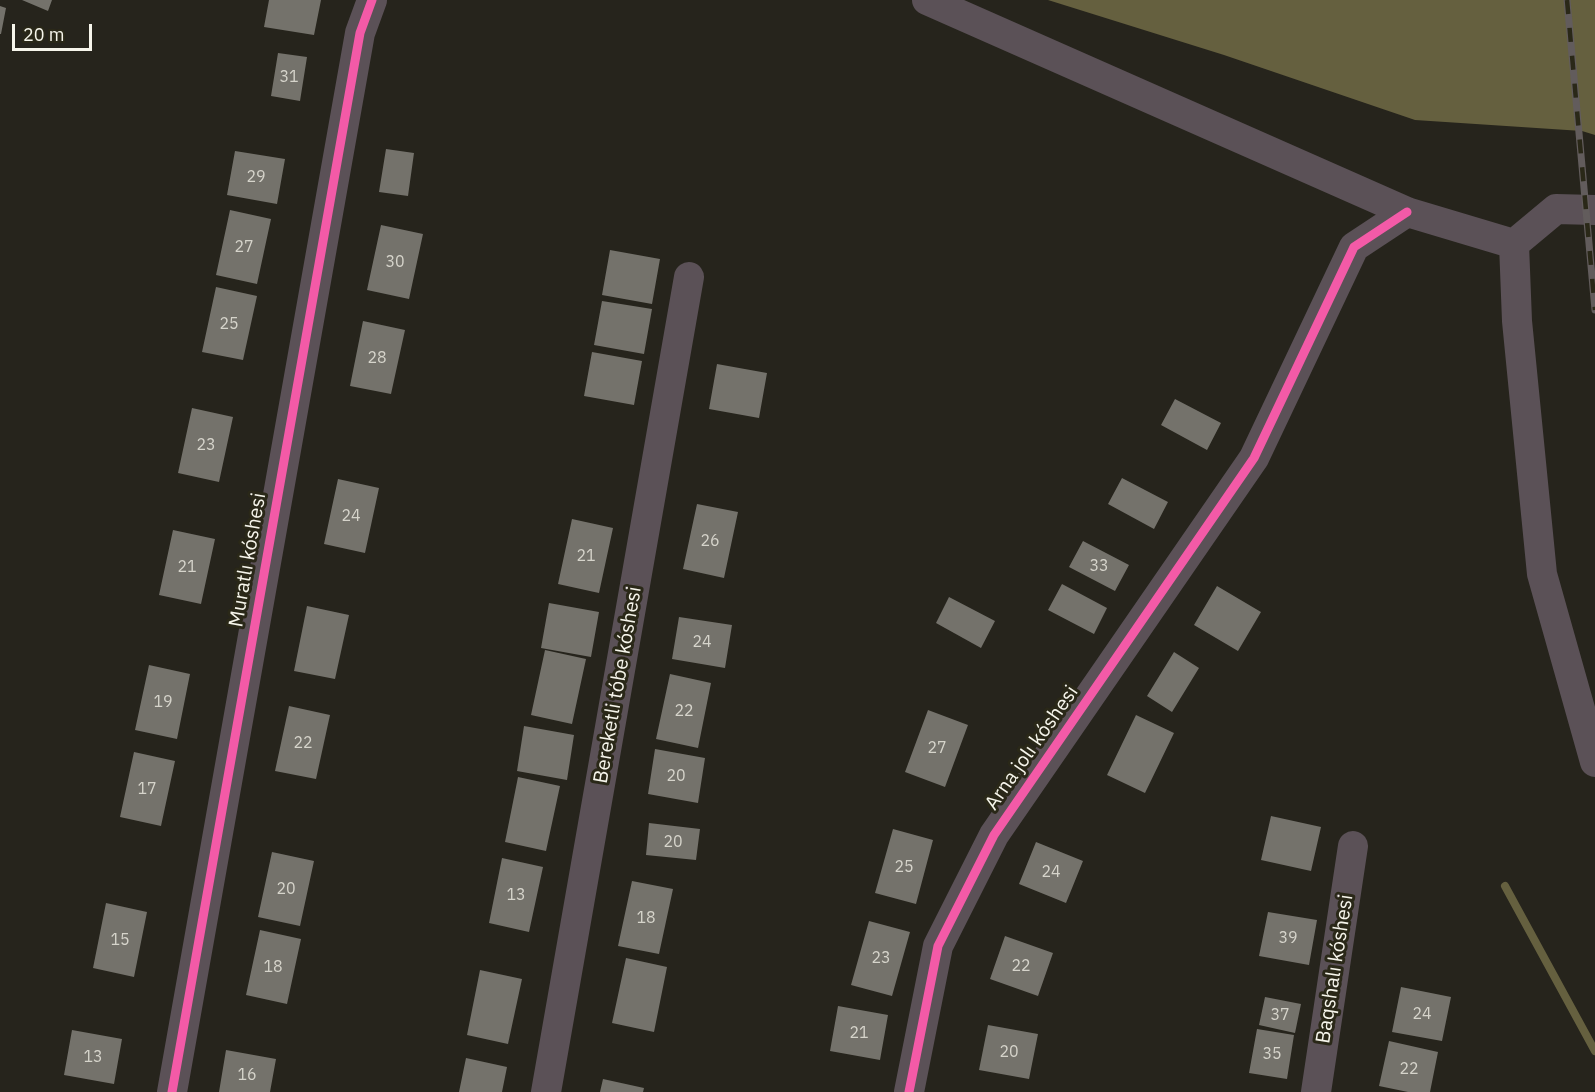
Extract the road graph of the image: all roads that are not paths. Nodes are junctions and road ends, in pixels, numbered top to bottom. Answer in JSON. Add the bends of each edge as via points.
{"nodes":[{"id":1,"x":372,"y":0,"type":"edge"},
{"id":2,"x":927,"y":0,"type":"edge"},
{"id":3,"x":1595,"y":210,"type":"edge"},
{"id":4,"x":1407,"y":212,"type":"junction"},
{"id":5,"x":1514,"y":244,"type":"junction"},
{"id":6,"x":689,"y":277,"type":"dead end"},
{"id":7,"x":1595,"y":762,"type":"edge"},
{"id":8,"x":1353,"y":846,"type":"dead end"},
{"id":9,"x":172,"y":1092,"type":"edge"},
{"id":10,"x":546,"y":1092,"type":"edge"},
{"id":11,"x":909,"y":1092,"type":"edge"},
{"id":12,"x":1316,"y":1092,"type":"edge"}],
"edges":[{"from":1,"to":9,"type":"street","name":"Muratlı kóshesi","via":[[360,33]]},
{"from":2,"to":4,"type":"street"},
{"from":3,"to":5,"type":"street","via":[[1556,209]]},
{"from":4,"to":5,"type":"street"},
{"from":4,"to":11,"type":"street","name":"Arna jolı kóshesi","via":[[1354,247],[1254,458],[994,835],[938,946]]},
{"from":5,"to":7,"type":"street","via":[[1517,321],[1542,574]]},
{"from":6,"to":10,"type":"street","name":"Bereketli tóbe kóshesi"},
{"from":8,"to":12,"type":"street","name":"Baqshalı kóshesi"}]}
